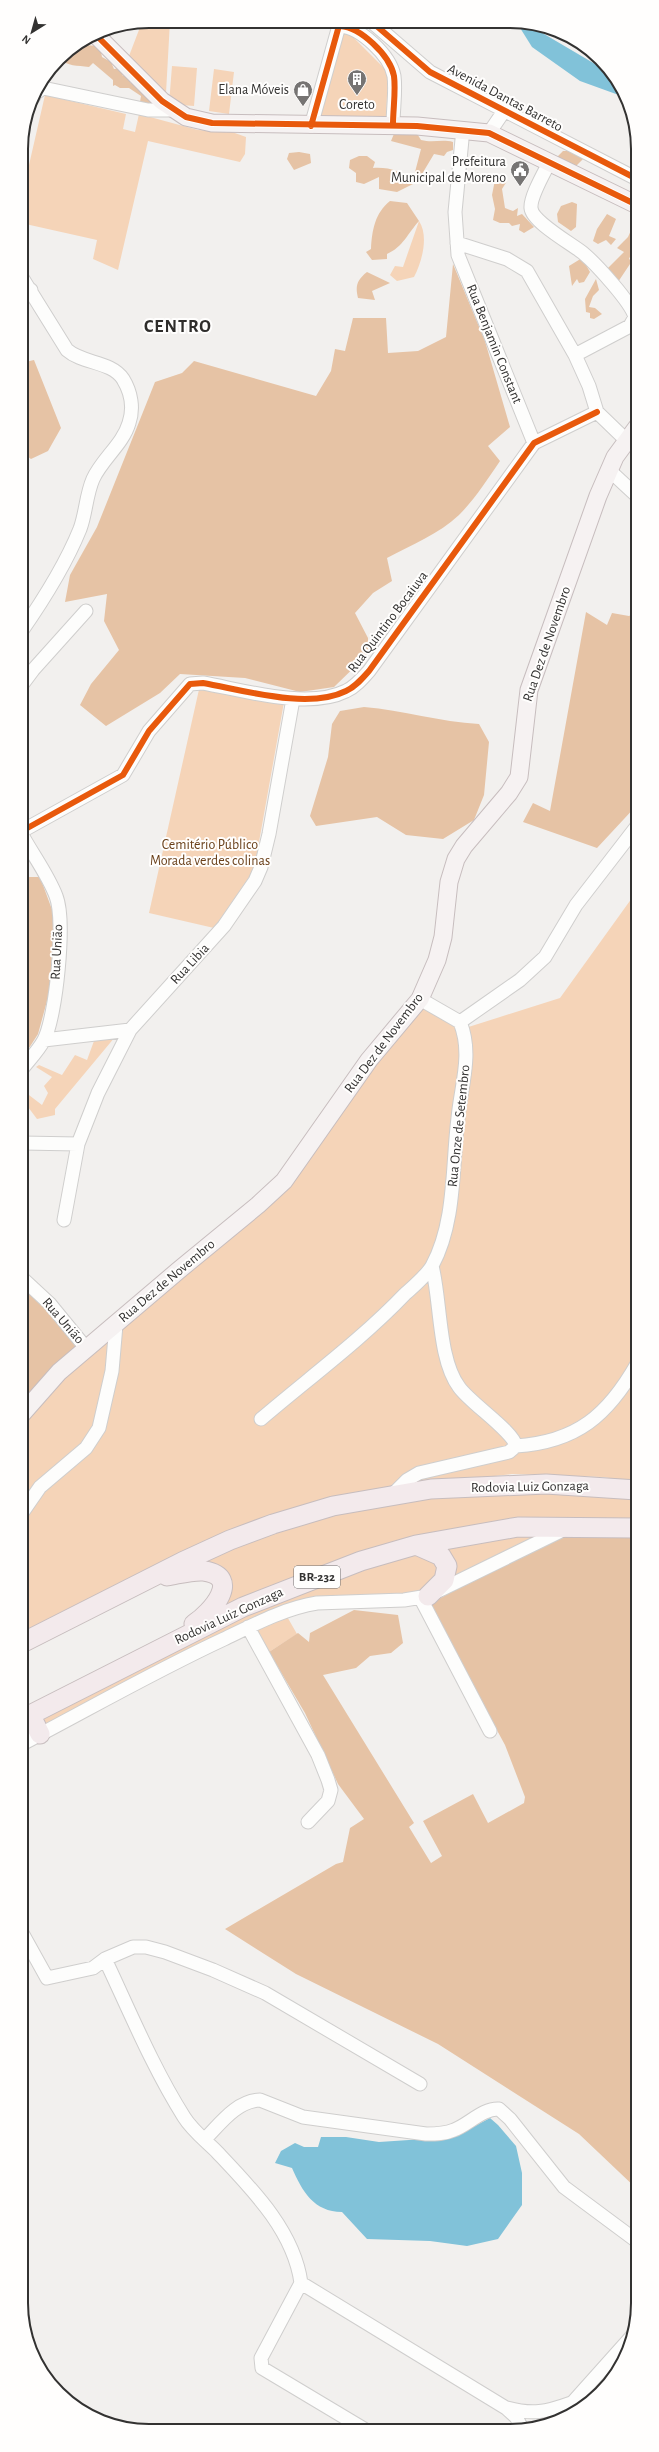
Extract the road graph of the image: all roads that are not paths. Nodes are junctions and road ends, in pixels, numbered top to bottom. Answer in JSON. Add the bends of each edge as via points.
{"nodes":[{"id":1,"x":339,"y":28,"type":"edge"},
{"id":2,"x":352,"y":28,"type":"edge"},
{"id":3,"x":379,"y":28,"type":"edge"},
{"id":4,"x":99,"y":38,"type":"edge"},
{"id":5,"x":44,"y":88,"type":"edge"},
{"id":6,"x":172,"y":110,"type":"junction"},
{"id":7,"x":504,"y":111,"type":"junction"},
{"id":8,"x":393,"y":125,"type":"junction"},
{"id":9,"x":312,"y":126,"type":"junction"},
{"id":10,"x":463,"y":129,"type":"junction"},
{"id":11,"x":488,"y":133,"type":"junction"},
{"id":12,"x":549,"y":163,"type":"junction"},
{"id":13,"x":631,"y":176,"type":"edge"},
{"id":14,"x":631,"y":202,"type":"edge"},
{"id":15,"x":456,"y":243,"type":"junction"},
{"id":16,"x":28,"y":297,"type":"edge"},
{"id":17,"x":631,"y":310,"type":"edge"},
{"id":18,"x":631,"y":324,"type":"edge"},
{"id":19,"x":575,"y":355,"type":"junction"},
{"id":20,"x":597,"y":412,"type":"junction"},
{"id":21,"x":631,"y":433,"type":"edge"},
{"id":22,"x":631,"y":436,"type":"edge"},
{"id":23,"x":534,"y":443,"type":"junction"},
{"id":24,"x":609,"y":470,"type":"junction"},
{"id":25,"x":631,"y":490,"type":"edge"},
{"id":26,"x":86,"y":611,"type":"dead end"},
{"id":27,"x":28,"y":623,"type":"edge"},
{"id":28,"x":28,"y":677,"type":"edge"},
{"id":29,"x":293,"y":699,"type":"junction"},
{"id":30,"x":28,"y":828,"type":"edge"},
{"id":31,"x":631,"y":834,"type":"edge"},
{"id":32,"x":28,"y":845,"type":"edge"},
{"id":33,"x":420,"y":999,"type":"junction"},
{"id":34,"x":460,"y":1022,"type":"junction"},
{"id":35,"x":130,"y":1030,"type":"junction"},
{"id":36,"x":44,"y":1040,"type":"junction"},
{"id":37,"x":28,"y":1062,"type":"edge"},
{"id":38,"x":28,"y":1143,"type":"edge"},
{"id":39,"x":78,"y":1144,"type":"junction"},
{"id":40,"x":64,"y":1220,"type":"dead end"},
{"id":41,"x":432,"y":1266,"type":"junction"},
{"id":42,"x":28,"y":1284,"type":"edge"},
{"id":43,"x":116,"y":1325,"type":"junction"},
{"id":44,"x":86,"y":1348,"type":"junction"},
{"id":45,"x":631,"y":1373,"type":"edge"},
{"id":46,"x":28,"y":1407,"type":"edge"},
{"id":47,"x":261,"y":1419,"type":"dead end"},
{"id":48,"x":516,"y":1446,"type":"junction"},
{"id":49,"x":631,"y":1490,"type":"edge"},
{"id":50,"x":393,"y":1494,"type":"junction"},
{"id":51,"x":28,"y":1504,"type":"edge"},
{"id":52,"x":568,"y":1527,"type":"junction"},
{"id":53,"x":631,"y":1528,"type":"edge"},
{"id":54,"x":416,"y":1545,"type":"junction"},
{"id":55,"x":151,"y":1579,"type":"junction"},
{"id":56,"x":425,"y":1598,"type":"junction"},
{"id":57,"x":248,"y":1627,"type":"junction"},
{"id":58,"x":28,"y":1640,"type":"edge"},
{"id":59,"x":154,"y":1652,"type":"junction"},
{"id":60,"x":28,"y":1715,"type":"edge"},
{"id":61,"x":28,"y":1719,"type":"edge"},
{"id":62,"x":490,"y":1732,"type":"dead end"},
{"id":63,"x":40,"y":1734,"type":"junction"},
{"id":64,"x":28,"y":1741,"type":"edge"},
{"id":65,"x":308,"y":1822,"type":"dead end"},
{"id":66,"x":28,"y":1945,"type":"edge"},
{"id":67,"x":105,"y":1959,"type":"junction"},
{"id":68,"x":420,"y":2084,"type":"dead end"},
{"id":69,"x":204,"y":2139,"type":"junction"},
{"id":70,"x":631,"y":2237,"type":"edge"},
{"id":71,"x":301,"y":2283,"type":"junction"},
{"id":72,"x":624,"y":2345,"type":"edge"},
{"id":73,"x":573,"y":2402,"type":"junction"},
{"id":74,"x":506,"y":2408,"type":"junction"},
{"id":75,"x":564,"y":2412,"type":"edge"},
{"id":76,"x":519,"y":2423,"type":"edge"},
{"id":77,"x":355,"y":2424,"type":"edge"}],
"edges":[{"from":1,"to":9,"type":"street"},
{"from":2,"to":8,"type":"street","via":[[363,34],[389,64],[394,83]]},
{"from":3,"to":7,"type":"street","name":"Avenida Dantas Barreto","via":[[430,72]]},
{"from":4,"to":6,"type":"main road"},
{"from":5,"to":6,"type":"street","via":[[148,110]]},
{"from":6,"to":9,"type":"main road","via":[[200,122]]},
{"from":7,"to":11,"type":"street"},
{"from":7,"to":13,"type":"street","name":"Avenida Dantas Barreto"},
{"from":8,"to":9,"type":"main road"},
{"from":8,"to":10,"type":"main road"},
{"from":10,"to":11,"type":"main road"},
{"from":10,"to":15,"type":"street","name":"Rua Benjamin Constant","via":[[455,212]]},
{"from":11,"to":12,"type":"main road"},
{"from":12,"to":14,"type":"main road"},
{"from":12,"to":17,"type":"street","via":[[531,202],[532,212],[597,266]]},
{"from":15,"to":19,"type":"street","via":[[522,266]]},
{"from":15,"to":23,"type":"street","name":"Rua Benjamin Constant","via":[[460,262]]},
{"from":16,"to":27,"type":"street","via":[[68,350],[77,357],[107,367],[118,374],[131,398],[132,410],[124,434],[93,479],[80,528],[59,574]]},
{"from":18,"to":19,"type":"street"},
{"from":19,"to":20,"type":"street"},
{"from":20,"to":21,"type":"street"},
{"from":20,"to":23,"type":"street","name":"Rua Quintino Bocaiuva"},
{"from":22,"to":24,"type":"main road","name":"Rua Dez de Novembro"},
{"from":23,"to":29,"type":"street","name":"Rua Quintino Bocaiuva","via":[[361,680],[352,688],[337,695]]},
{"from":24,"to":25,"type":"street"},
{"from":24,"to":33,"type":"main road","name":"Rua Dez de Novembro","via":[[530,690],[519,777],[456,859],[449,882],[443,938],[437,960]]},
{"from":26,"to":28,"type":"street"},
{"from":29,"to":30,"type":"street","name":"Rua Quintino Bocaiuva","via":[[203,683],[190,684],[149,731],[122,775]]},
{"from":29,"to":35,"type":"street","name":"Rua Libia","via":[[269,834],[255,881],[224,926]]},
{"from":31,"to":34,"type":"street","via":[[576,905],[545,957],[520,980]]},
{"from":32,"to":36,"type":"street","name":"Rua União","via":[[57,897],[59,911],[60,939],[55,993]]},
{"from":33,"to":34,"type":"street"},
{"from":33,"to":43,"type":"main road","name":"Rua Dez de Novembro","via":[[369,1060],[284,1181]]},
{"from":34,"to":41,"type":"street","name":"Rua Onze de Setembro","via":[[466,1043],[466,1056],[458,1118],[453,1191]]},
{"from":35,"to":36,"type":"street"},
{"from":35,"to":39,"type":"street","name":"Rua Libia","via":[[98,1093]]},
{"from":36,"to":37,"type":"street","name":"Rua União"},
{"from":38,"to":39,"type":"street"},
{"from":39,"to":40,"type":"street","name":"Rua Libia"},
{"from":41,"to":47,"type":"street","name":"Rua Onze de Setembro","via":[[379,1320]]},
{"from":41,"to":48,"type":"street","via":[[450,1373],[460,1389],[507,1433]]},
{"from":42,"to":44,"type":"street","name":"Rua União","via":[[50,1304]]},
{"from":43,"to":44,"type":"main road","name":"Rua Dez de Novembro"},
{"from":43,"to":51,"type":"street","name":"Rua Dez de Novembro","via":[[112,1371],[100,1428],[86,1448],[40,1487]]},
{"from":44,"to":46,"type":"main road","name":"Rua Dez de Novembro","via":[[45,1386]]},
{"from":45,"to":48,"type":"street","via":[[614,1400],[596,1419],[567,1436],[545,1443]]},
{"from":48,"to":50,"type":"street","via":[[509,1452],[419,1473],[407,1480]]},
{"from":49,"to":50,"type":"highway","name":"Rodovia Luiz Gonzaga","number":"BR-232","via":[[546,1484],[431,1489]]},
{"from":50,"to":55,"type":"highway","name":"Rodovia Luiz Gonzaga","number":"BR-232","via":[[333,1506],[274,1524],[223,1543]]},
{"from":52,"to":53,"type":"highway","name":"Rodovia Luiz Gonzaga","number":"BR-232"},
{"from":52,"to":54,"type":"highway","name":"Rodovia Luiz Gonzaga","number":"BR-232","via":[[518,1527]]},
{"from":52,"to":56,"type":"street"},
{"from":54,"to":56,"type":"highway","via":[[441,1556],[447,1566],[444,1580]]},
{"from":54,"to":59,"type":"highway","name":"Rodovia Luiz Gonzaga","number":"BR-232","via":[[339,1568],[270,1596]]},
{"from":55,"to":58,"type":"highway","name":"Rodovia Luiz Gonzaga","number":"BR-232"},
{"from":55,"to":59,"type":"highway","number":"BR-232","via":[[203,1571],[214,1574],[219,1579],[222,1589],[217,1602],[206,1616]]},
{"from":56,"to":57,"type":"street","via":[[310,1604]]},
{"from":56,"to":62,"type":"street"},
{"from":57,"to":63,"type":"street","via":[[189,1655]]},
{"from":57,"to":65,"type":"street","via":[[318,1755],[328,1780],[331,1790],[328,1801]]},
{"from":59,"to":60,"type":"highway","name":"Rodovia Luiz Gonzaga","number":"BR-232"},
{"from":61,"to":63,"type":"highway"},
{"from":63,"to":64,"type":"street"},
{"from":66,"to":67,"type":"street","via":[[47,1978],[88,1970]]},
{"from":67,"to":68,"type":"street","via":[[139,1946],[164,1952],[213,1970],[294,2009]]},
{"from":67,"to":69,"type":"street","via":[[185,2119]]},
{"from":69,"to":70,"type":"street","via":[[243,2103],[254,2100],[326,2122],[426,2134],[456,2130],[485,2112],[499,2110],[510,2119],[564,2187]]},
{"from":69,"to":71,"type":"street","via":[[261,2202],[282,2231],[295,2257]]},
{"from":71,"to":74,"type":"street"},
{"from":71,"to":77,"type":"street","via":[[261,2358],[260,2365],[268,2373]]},
{"from":72,"to":73,"type":"street"},
{"from":73,"to":74,"type":"street","via":[[544,2412],[532,2413]]},
{"from":73,"to":75,"type":"street"},
{"from":74,"to":76,"type":"street"}]}
